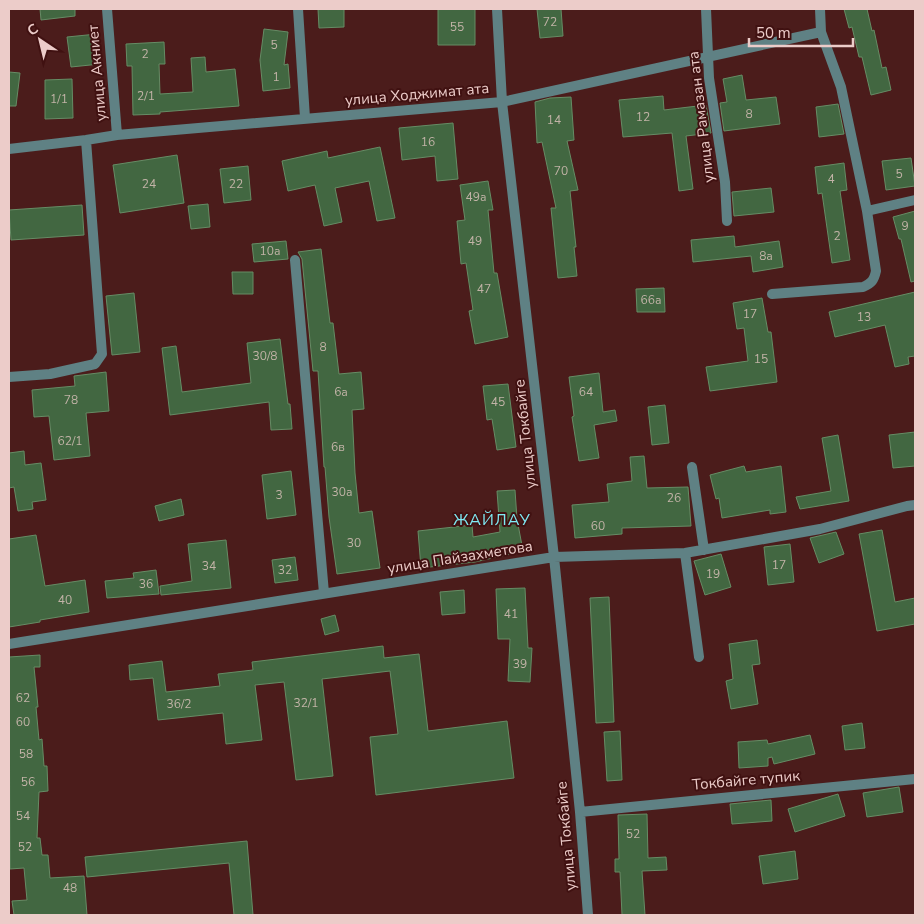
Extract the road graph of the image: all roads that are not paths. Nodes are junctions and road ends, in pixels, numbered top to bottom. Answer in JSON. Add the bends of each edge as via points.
{"nodes":[{"id":1,"x":106,"y":9,"type":"edge"},
{"id":2,"x":298,"y":9,"type":"edge"},
{"id":3,"x":497,"y":9,"type":"edge"},
{"id":4,"x":706,"y":9,"type":"edge"},
{"id":5,"x":820,"y":9,"type":"edge"},
{"id":6,"x":821,"y":32,"type":"junction"},
{"id":7,"x":708,"y":56,"type":"junction"},
{"id":8,"x":502,"y":102,"type":"junction"},
{"id":9,"x":305,"y":118,"type":"junction"},
{"id":10,"x":117,"y":135,"type":"junction"},
{"id":11,"x":86,"y":140,"type":"junction"},
{"id":12,"x":9,"y":149,"type":"edge"},
{"id":13,"x":915,"y":200,"type":"edge"},
{"id":14,"x":867,"y":211,"type":"junction"},
{"id":15,"x":727,"y":221,"type":"dead end"},
{"id":16,"x":295,"y":260,"type":"dead end"},
{"id":17,"x":772,"y":294,"type":"dead end"},
{"id":18,"x":9,"y":377,"type":"edge"},
{"id":19,"x":692,"y":467,"type":"dead end"},
{"id":20,"x":915,"y":506,"type":"edge"},
{"id":21,"x":704,"y":550,"type":"junction"},
{"id":22,"x":685,"y":553,"type":"junction"},
{"id":23,"x":554,"y":557,"type":"junction"},
{"id":24,"x":324,"y":593,"type":"junction"},
{"id":25,"x":9,"y":644,"type":"edge"},
{"id":26,"x":699,"y":657,"type":"dead end"},
{"id":27,"x":915,"y":779,"type":"edge"},
{"id":28,"x":580,"y":812,"type":"junction"},
{"id":29,"x":588,"y":915,"type":"edge"}],
"edges":[{"from":1,"to":10,"type":"street","name":"улица Акниет"},
{"from":2,"to":9,"type":"street"},
{"from":3,"to":8,"type":"street","name":"улица Токбайге"},
{"from":4,"to":7,"type":"street","name":"улица Рамазан ата"},
{"from":5,"to":6,"type":"street"},
{"from":6,"to":7,"type":"street","name":"улица Ходжимат ата"},
{"from":6,"to":14,"type":"street","via":[[841,87]]},
{"from":7,"to":8,"type":"street","name":"улица Ходжимат ата"},
{"from":7,"to":15,"type":"street","name":"улица Рамазан ата"},
{"from":8,"to":9,"type":"street","name":"улица Ходжимат ата"},
{"from":8,"to":23,"type":"street","name":"улица Токбайге"},
{"from":9,"to":10,"type":"street","name":"улица Ходжимат ата"},
{"from":10,"to":11,"type":"street","name":"улица Ходжимат ата"},
{"from":11,"to":12,"type":"street","name":"улица Ходжимат ата"},
{"from":11,"to":18,"type":"street","via":[[102,354],[95,364],[50,374]]},
{"from":13,"to":14,"type":"street"},
{"from":14,"to":17,"type":"street","via":[[876,271],[871,284]]},
{"from":16,"to":24,"type":"street"},
{"from":19,"to":21,"type":"street"},
{"from":20,"to":21,"type":"street","name":"улица Пайзахметова","via":[[820,529]]},
{"from":21,"to":22,"type":"street","name":"улица Пайзахметова"},
{"from":22,"to":23,"type":"street","name":"улица Пайзахметова"},
{"from":22,"to":26,"type":"street"},
{"from":23,"to":24,"type":"street","name":"улица Пайзахметова"},
{"from":23,"to":28,"type":"street","name":"улица Токбайге"},
{"from":24,"to":25,"type":"street","name":"улица Пайзахметова"},
{"from":27,"to":28,"type":"street","name":"Токбайге тупик"},
{"from":28,"to":29,"type":"street","name":"улица Токбайге"}]}
